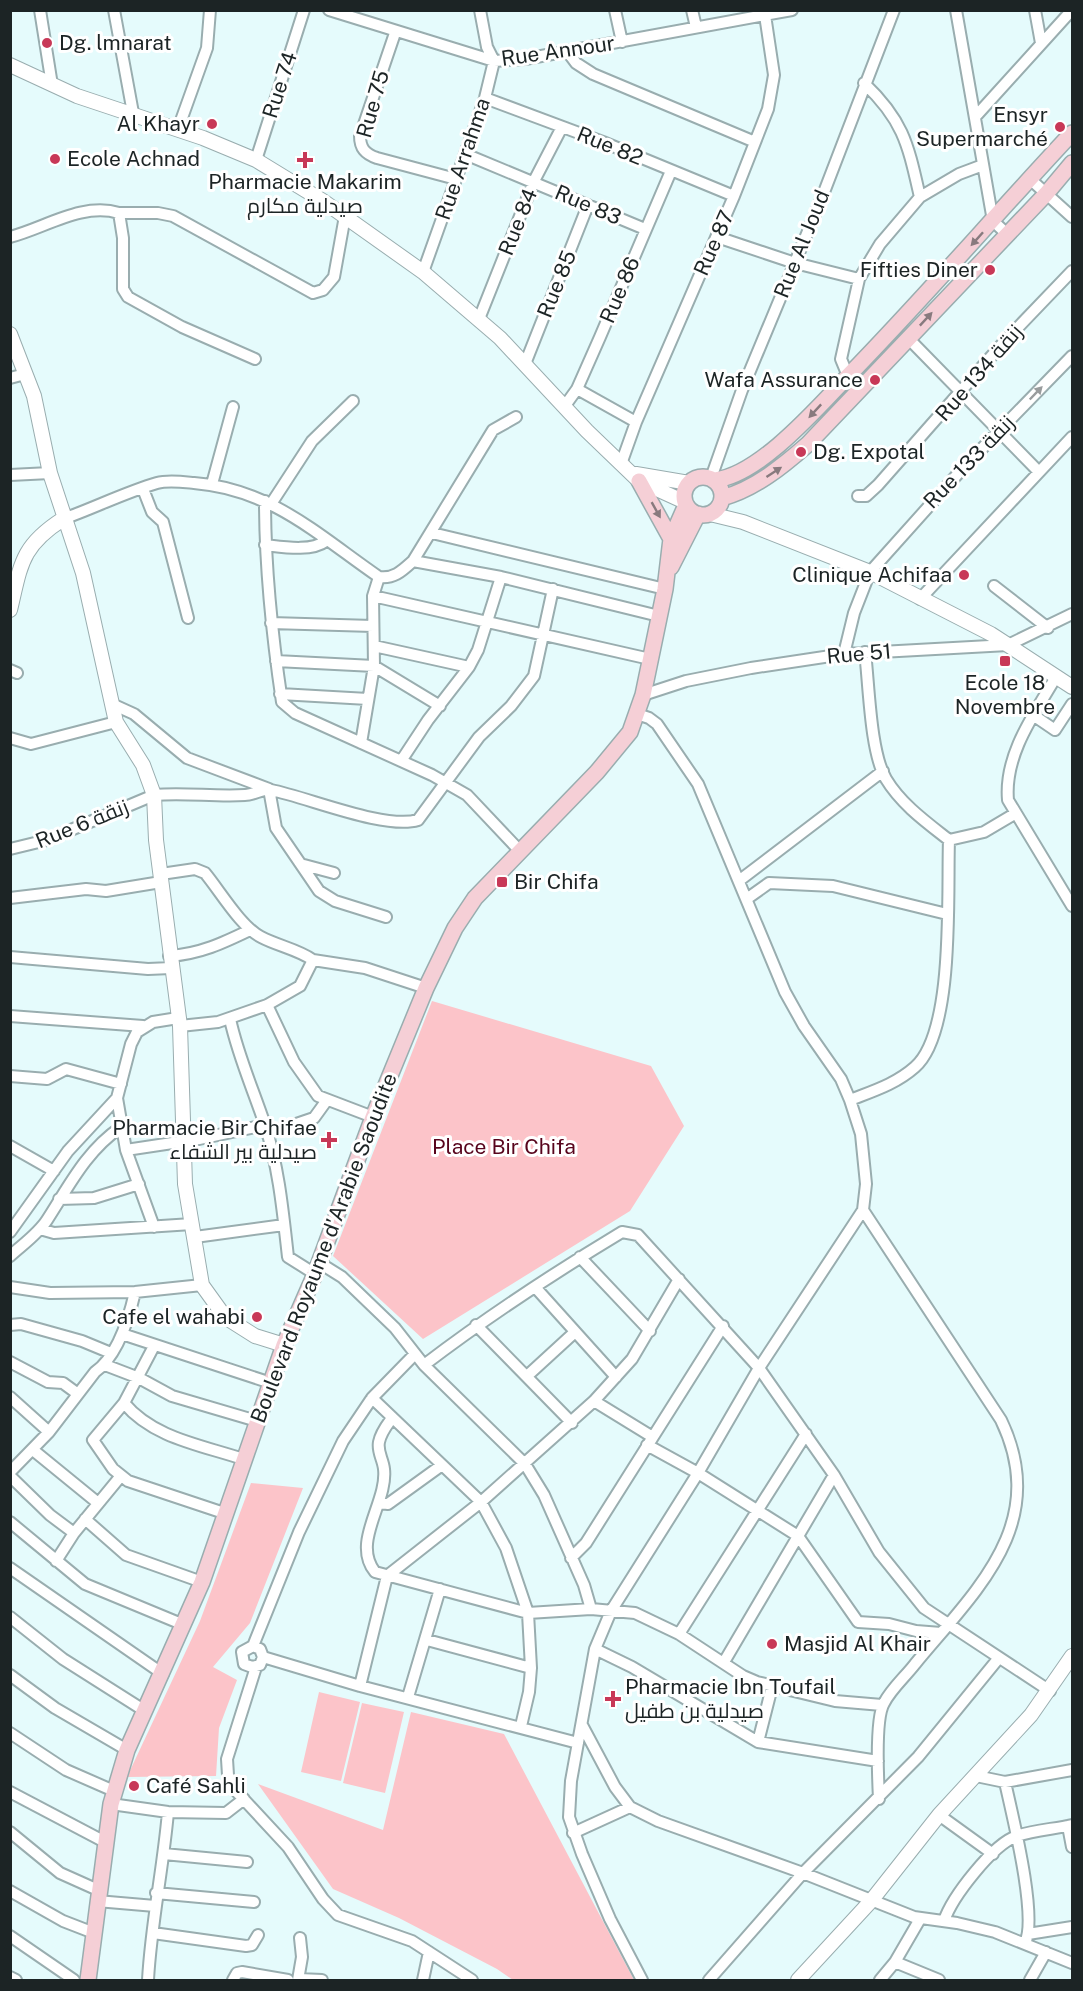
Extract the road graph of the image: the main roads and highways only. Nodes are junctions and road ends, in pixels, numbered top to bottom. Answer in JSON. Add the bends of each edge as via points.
{"nodes":[{"id":1,"x":1072,"y":133,"type":"edge"},
{"id":2,"x":1072,"y":163,"type":"edge"},
{"id":3,"x":630,"y":473,"type":"road end"},
{"id":4,"x":713,"y":479,"type":"junction"},
{"id":5,"x":704,"y":506,"type":"junction"},
{"id":6,"x":671,"y":539,"type":"junction"},
{"id":7,"x":668,"y":572,"type":"junction"},
{"id":8,"x":88,"y":1980,"type":"edge"}],
"edges":[{"from":1,"to":4,"type":"main road","one_way":true,"via":[[911,312],[805,422],[739,472]]},
{"from":5,"to":2,"type":"main road","one_way":true,"via":[[750,487],[808,444]]},
{"from":3,"to":6,"type":"main road","one_way":true},
{"from":4,"to":5,"type":"main road","via":[[721,489]]},
{"from":4,"to":5,"type":"main road","via":[[699,477],[689,483],[685,492]]},
{"from":5,"to":6,"type":"main road","name":"Boulevard Royaume d'Arabie Saoudite"},
{"from":5,"to":7,"type":"main road","name":"Boulevard Royaume d'Arabie Saoudite"},
{"from":6,"to":7,"type":"main road","name":"Boulevard Royaume d'Arabie Saoudite"},
{"from":7,"to":8,"type":"main road","name":"Boulevard Royaume d'Arabie Saoudite","via":[[643,694],[630,732],[597,772],[476,898],[454,928],[426,988],[284,1345],[202,1582],[127,1750],[112,1797]]}]}
